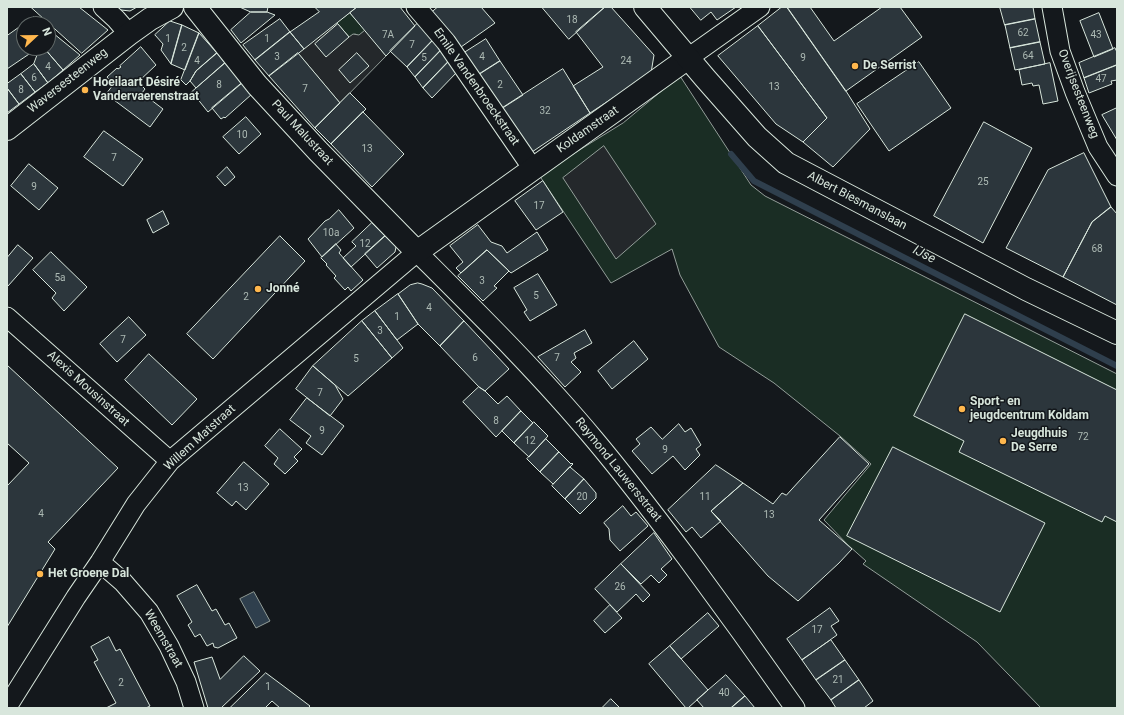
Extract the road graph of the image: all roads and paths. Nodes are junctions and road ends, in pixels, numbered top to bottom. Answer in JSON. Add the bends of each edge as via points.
{"nodes":[{"id":1,"x":103,"y":7,"type":"edge"},
{"id":2,"x":172,"y":7,"type":"edge"},
{"id":3,"x":195,"y":7,"type":"edge"},
{"id":4,"x":416,"y":7,"type":"edge"},
{"id":5,"x":645,"y":7,"type":"edge"},
{"id":6,"x":760,"y":7,"type":"edge"},
{"id":7,"x":1052,"y":7,"type":"edge"},
{"id":8,"x":129,"y":34,"type":"junction"},
{"id":9,"x":688,"y":58,"type":"junction"},
{"id":10,"x":7,"y":129,"type":"edge"},
{"id":11,"x":534,"y":169,"type":"junction"},
{"id":12,"x":1117,"y":176,"type":"edge"},
{"id":13,"x":416,"y":252,"type":"junction"},
{"id":14,"x":7,"y":317,"type":"edge"},
{"id":15,"x":1117,"y":333,"type":"edge"},
{"id":16,"x":170,"y":462,"type":"junction"},
{"id":17,"x":100,"y":562,"type":"junction"},
{"id":18,"x":7,"y":707,"type":"edge"},
{"id":19,"x":194,"y":708,"type":"edge"},
{"id":20,"x":795,"y":708,"type":"edge"}],
"edges":[{"from":1,"to":8,"type":"street"},
{"from":2,"to":8,"type":"street","name":"Waversesteenweg"},
{"from":3,"to":13,"type":"street","name":"Paul Malustraat","via":[[257,85]]},
{"from":4,"to":11,"type":"street","name":"Emile Vandenbroeckstraat","via":[[446,42]]},
{"from":5,"to":9,"type":"street","name":"Albert Biesmanslaan"},
{"from":6,"to":9,"type":"street","name":"Koldamstraat"},
{"from":7,"to":12,"type":"street","name":"Overijsesteenweg","via":[[1060,51],[1075,92],[1098,147]]},
{"from":8,"to":10,"type":"street","name":"Waversesteenweg"},
{"from":9,"to":11,"type":"street","name":"Koldamstraat"},
{"from":9,"to":15,"type":"street","name":"Albert Biesmanslaan","via":[[757,137],[786,163],[1026,289]]},
{"from":11,"to":13,"type":"street","name":"Koldamstraat"},
{"from":13,"to":16,"type":"street","name":"Willem Matstraat"},
{"from":13,"to":20,"type":"street","name":"Raymond Lauwersstraat","via":[[493,328],[594,438],[741,631]]},
{"from":14,"to":16,"type":"street","name":"Alexis Mousinstraat"},
{"from":16,"to":17,"type":"street","name":"Willem Matstraat","via":[[136,504]]},
{"from":17,"to":18,"type":"street","name":"Willem Matstraat"},
{"from":17,"to":19,"type":"street","name":"Weemstraat","via":[[123,582],[149,612],[186,682]]}]}
